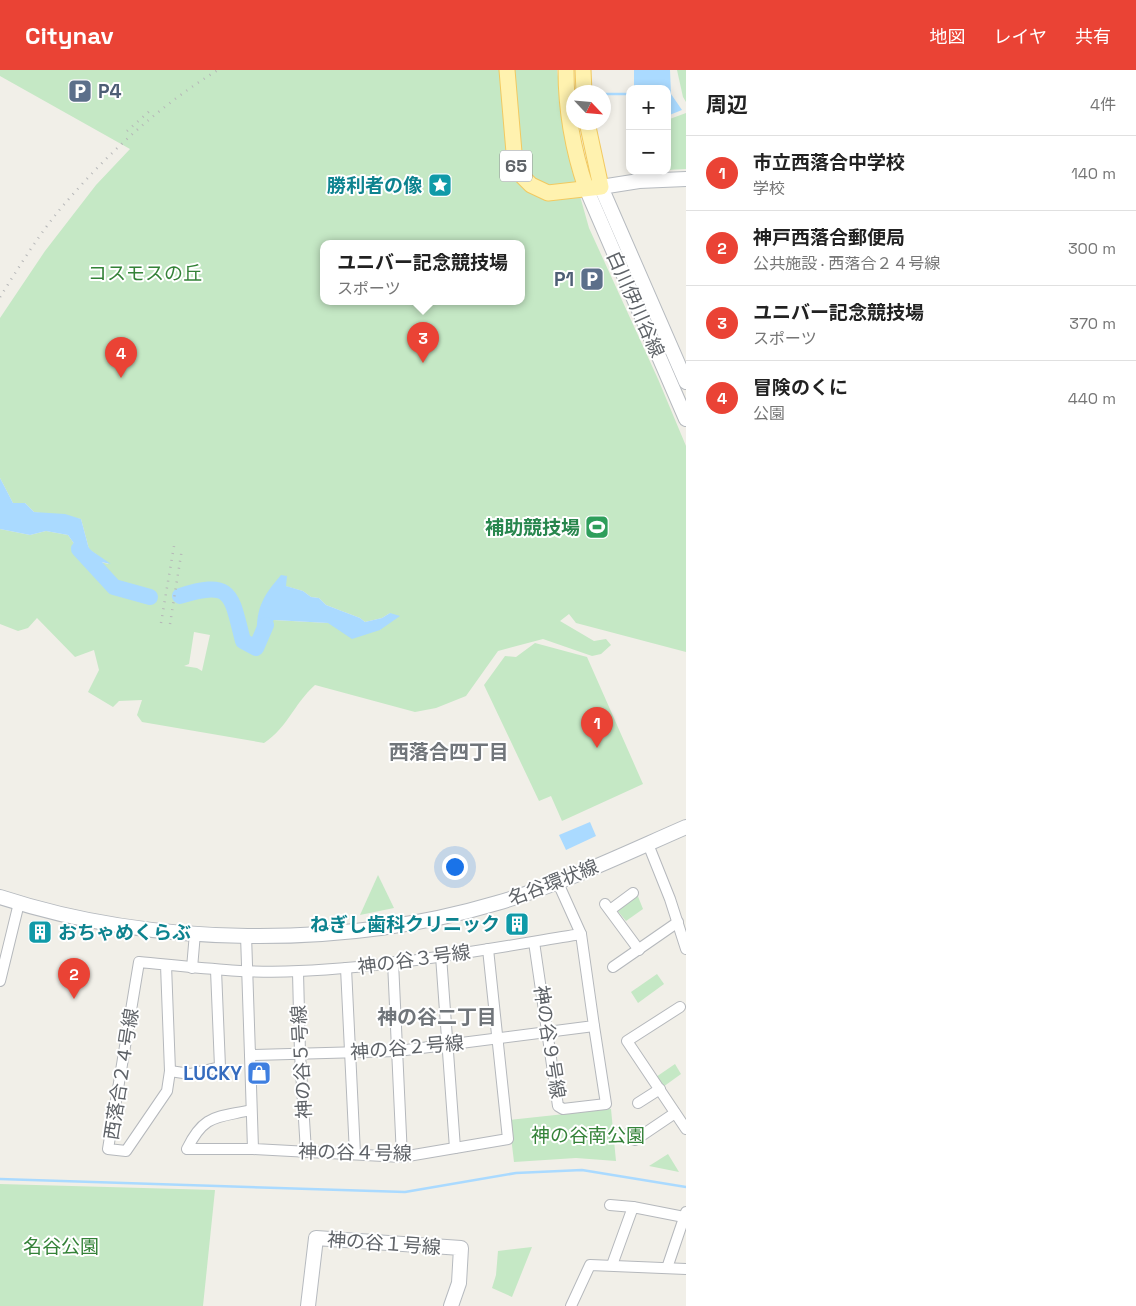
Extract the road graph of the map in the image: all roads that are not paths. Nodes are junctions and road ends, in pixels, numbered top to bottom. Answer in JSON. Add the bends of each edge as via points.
{"nodes":[{"id":1,"x":507,"y":70,"type":"edge"},
{"id":2,"x":566,"y":70,"type":"edge"},
{"id":3,"x":583,"y":70,"type":"edge"},
{"id":4,"x":584,"y":85,"type":"edge"},
{"id":5,"x":588,"y":130,"type":"edge"},
{"id":6,"x":686,"y":179,"type":"edge"},
{"id":7,"x":594,"y":188,"type":"junction"},
{"id":8,"x":686,"y":382,"type":"edge"},
{"id":9,"x":686,"y":419,"type":"edge"},
{"id":10,"x":686,"y":827,"type":"edge"},
{"id":11,"x":648,"y":844,"type":"junction"},
{"id":12,"x":558,"y":883,"type":"junction"},
{"id":13,"x":633,"y":893,"type":"dead end"},
{"id":14,"x":0,"y":897,"type":"edge"},
{"id":15,"x":19,"y":903,"type":"junction"},
{"id":16,"x":678,"y":922,"type":"junction"},
{"id":17,"x":195,"y":933,"type":"junction"},
{"id":18,"x":581,"y":934,"type":"junction"},
{"id":19,"x":246,"y":935,"type":"junction"},
{"id":20,"x":534,"y":942,"type":"junction"},
{"id":21,"x":488,"y":949,"type":"junction"},
{"id":22,"x":686,"y":949,"type":"edge"},
{"id":23,"x":639,"y":950,"type":"junction"},
{"id":24,"x":441,"y":956,"type":"junction"},
{"id":25,"x":393,"y":962,"type":"junction"},
{"id":26,"x":166,"y":965,"type":"junction"},
{"id":27,"x":192,"y":968,"type":"junction"},
{"id":28,"x":346,"y":968,"type":"junction"},
{"id":29,"x":613,"y":968,"type":"dead end"},
{"id":30,"x":216,"y":970,"type":"junction"},
{"id":31,"x":247,"y":972,"type":"junction"},
{"id":32,"x":298,"y":972,"type":"junction"},
{"id":33,"x":0,"y":981,"type":"edge"},
{"id":34,"x":680,"y":1007,"type":"dead end"},
{"id":35,"x":594,"y":1026,"type":"junction"},
{"id":36,"x":547,"y":1032,"type":"junction"},
{"id":37,"x":498,"y":1038,"type":"junction"},
{"id":38,"x":448,"y":1045,"type":"junction"},
{"id":39,"x":398,"y":1051,"type":"junction"},
{"id":40,"x":349,"y":1052,"type":"junction"},
{"id":41,"x":300,"y":1054,"type":"junction"},
{"id":42,"x":250,"y":1055,"type":"junction"},
{"id":43,"x":170,"y":1072,"type":"junction"},
{"id":44,"x":660,"y":1089,"type":"junction"},
{"id":45,"x":638,"y":1103,"type":"dead end"},
{"id":46,"x":251,"y":1110,"type":"junction"},
{"id":47,"x":675,"y":1113,"type":"junction"},
{"id":48,"x":686,"y":1129,"type":"edge"},
{"id":49,"x":630,"y":1132,"type":"dead end"},
{"id":50,"x":455,"y":1148,"type":"junction"},
{"id":51,"x":254,"y":1149,"type":"junction"},
{"id":52,"x":306,"y":1152,"type":"junction"},
{"id":53,"x":355,"y":1154,"type":"junction"},
{"id":54,"x":402,"y":1157,"type":"junction"},
{"id":55,"x":610,"y":1205,"type":"dead end"},
{"id":56,"x":633,"y":1208,"type":"junction"},
{"id":57,"x":685,"y":1214,"type":"edge"},
{"id":58,"x":612,"y":1265,"type":"junction"},
{"id":59,"x":667,"y":1268,"type":"junction"},
{"id":60,"x":686,"y":1269,"type":"edge"},
{"id":61,"x":308,"y":1306,"type":"edge"},
{"id":62,"x":451,"y":1306,"type":"edge"},
{"id":63,"x":571,"y":1306,"type":"edge"}],
"edges":[{"from":1,"to":7,"type":"main road","number":"65","via":[[517,170],[541,191],[562,193]]},
{"from":2,"to":7,"type":"main road","via":[[574,144]]},
{"from":3,"to":4,"type":"main road"},
{"from":5,"to":7,"type":"main road"},
{"from":6,"to":7,"type":"street","via":[[639,181]]},
{"from":7,"to":8,"type":"street","name":"白川伊川谷線"},
{"from":7,"to":9,"type":"street","name":"白川伊川谷線"},
{"from":10,"to":11,"type":"street","name":"名谷環状線"},
{"from":11,"to":12,"type":"street","name":"名谷環状線"},
{"from":11,"to":16,"type":"street"},
{"from":12,"to":18,"type":"street"},
{"from":12,"to":19,"type":"street","name":"名谷環状線","via":[[469,911],[373,929],[287,936]]},
{"from":13,"to":23,"type":"street","via":[[608,907]]},
{"from":14,"to":15,"type":"street","name":"名谷環状線"},
{"from":15,"to":17,"type":"street","name":"名谷環状線","via":[[93,921]]},
{"from":15,"to":33,"type":"street"},
{"from":16,"to":22,"type":"street"},
{"from":16,"to":23,"type":"street"},
{"from":17,"to":19,"type":"street","name":"名谷環状線"},
{"from":17,"to":27,"type":"street"},
{"from":18,"to":20,"type":"street","name":"神の谷３号線"},
{"from":18,"to":35,"type":"street"},
{"from":19,"to":31,"type":"street"},
{"from":20,"to":21,"type":"street","name":"神の谷３号線"},
{"from":20,"to":36,"type":"street","name":"神の谷９号線"},
{"from":21,"to":24,"type":"street","name":"神の谷３号線"},
{"from":21,"to":37,"type":"street","name":"神の谷４号線"},
{"from":23,"to":29,"type":"street"},
{"from":24,"to":25,"type":"street","name":"神の谷３号線"},
{"from":24,"to":38,"type":"street"},
{"from":25,"to":28,"type":"street","name":"神の谷３号線"},
{"from":25,"to":39,"type":"street"},
{"from":26,"to":27,"type":"street","name":"西落合２４号線"},
{"from":26,"to":43,"type":"street","name":"西落合２４号線"},
{"from":26,"to":43,"type":"street","name":"西落合２４号線","via":[[139,962],[108,1148],[126,1151],[167,1091]]},
{"from":27,"to":30,"type":"street","name":"西落合２４号線"},
{"from":28,"to":32,"type":"street","name":"神の谷３号線"},
{"from":28,"to":40,"type":"street"},
{"from":30,"to":31,"type":"street","name":"西落合２４号線"},
{"from":30,"to":43,"type":"street","via":[[220,1066],[190,1074]]},
{"from":31,"to":32,"type":"street","name":"神の谷３号線"},
{"from":31,"to":42,"type":"street"},
{"from":32,"to":41,"type":"street","name":"神の谷５号線"},
{"from":34,"to":44,"type":"street","via":[[627,1041]]},
{"from":35,"to":36,"type":"street","name":"神の谷２号線"},
{"from":35,"to":36,"type":"street","name":"神の谷９号線","via":[[606,1104],[563,1109],[558,1106]]},
{"from":36,"to":37,"type":"street","name":"神の谷２号線"},
{"from":37,"to":38,"type":"street","name":"神の谷２号線"},
{"from":37,"to":50,"type":"street","name":"神の谷４号線","via":[[508,1139]]},
{"from":38,"to":39,"type":"street","name":"神の谷２号線"},
{"from":38,"to":50,"type":"street"},
{"from":39,"to":40,"type":"street","name":"神の谷２号線"},
{"from":39,"to":54,"type":"street"},
{"from":40,"to":41,"type":"street","name":"神の谷２号線"},
{"from":40,"to":53,"type":"street"},
{"from":41,"to":42,"type":"street","name":"神の谷２号線"},
{"from":41,"to":52,"type":"street","name":"神の谷５号線"},
{"from":42,"to":46,"type":"street"},
{"from":44,"to":45,"type":"street"},
{"from":44,"to":47,"type":"street"},
{"from":46,"to":51,"type":"street"},
{"from":46,"to":51,"type":"street","name":"神の谷４号線","via":[[210,1120],[197,1130],[187,1149]]},
{"from":47,"to":48,"type":"street"},
{"from":47,"to":49,"type":"street","via":[[635,1140]]},
{"from":50,"to":54,"type":"street","name":"神の谷４号線"},
{"from":51,"to":52,"type":"street","name":"神の谷４号線"},
{"from":52,"to":53,"type":"street","name":"神の谷４号線"},
{"from":53,"to":54,"type":"street","name":"神の谷４号線"},
{"from":55,"to":56,"type":"street"},
{"from":56,"to":57,"type":"street"},
{"from":56,"to":58,"type":"street"},
{"from":57,"to":59,"type":"street"},
{"from":58,"to":59,"type":"street"},
{"from":58,"to":63,"type":"street","via":[[590,1265]]},
{"from":59,"to":60,"type":"street"},
{"from":61,"to":62,"type":"street","name":"神の谷１号線","via":[[316,1238],[462,1248],[459,1283]]}]}
